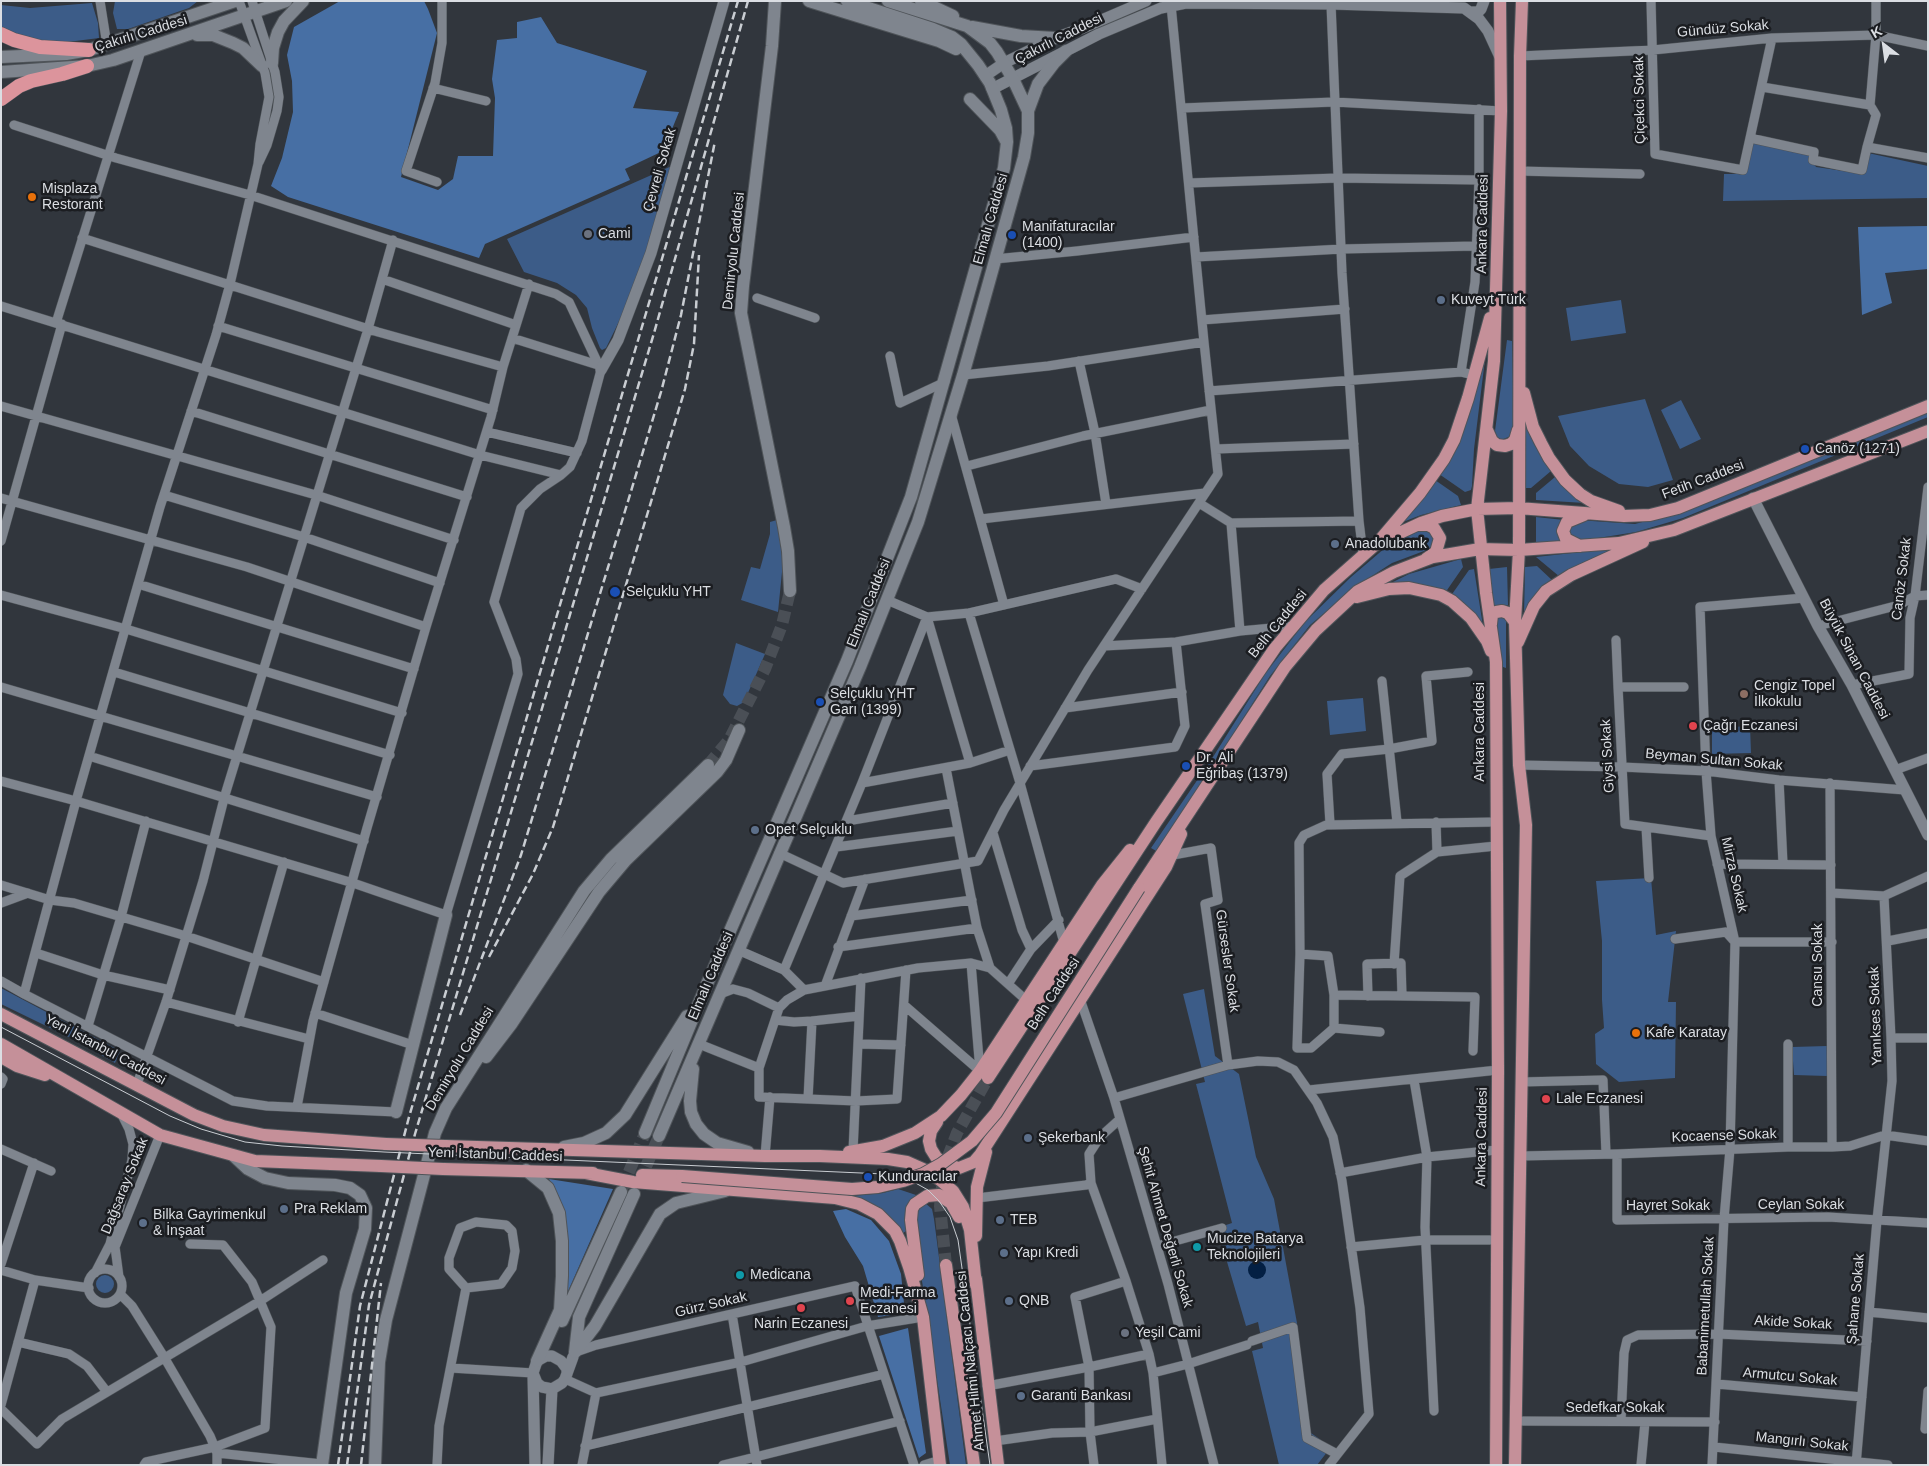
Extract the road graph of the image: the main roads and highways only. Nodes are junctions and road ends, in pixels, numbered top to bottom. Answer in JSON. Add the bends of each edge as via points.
{"nodes":[{"id":1,"x":210,"y":1,"type":"edge"},
{"id":2,"x":235,"y":1,"type":"edge"},
{"id":3,"x":286,"y":1,"type":"edge"},
{"id":4,"x":304,"y":1,"type":"edge"},
{"id":5,"x":809,"y":1,"type":"edge"},
{"id":6,"x":847,"y":1,"type":"edge"},
{"id":7,"x":888,"y":1,"type":"edge"},
{"id":8,"x":1500,"y":1,"type":"edge"},
{"id":9,"x":1522,"y":1,"type":"edge"},
{"id":10,"x":776,"y":2,"type":"edge"},
{"id":11,"x":925,"y":2,"type":"edge"},
{"id":12,"x":250,"y":10,"type":"edge"},
{"id":13,"x":196,"y":14,"type":"junction"},
{"id":14,"x":967,"y":26,"type":"junction"},
{"id":15,"x":1,"y":34,"type":"edge"},
{"id":16,"x":184,"y":36,"type":"junction"},
{"id":17,"x":1056,"y":38,"type":"road end"},
{"id":18,"x":89,"y":50,"type":"junction"},
{"id":19,"x":1066,"y":51,"type":"road end"},
{"id":20,"x":1,"y":57,"type":"edge"},
{"id":21,"x":1004,"y":63,"type":"joint"},
{"id":22,"x":88,"y":66,"type":"junction"},
{"id":23,"x":981,"y":70,"type":"junction"},
{"id":24,"x":1,"y":72,"type":"edge"},
{"id":25,"x":1,"y":99,"type":"edge"},
{"id":26,"x":970,"y":99,"type":"dead end"},
{"id":27,"x":1028,"y":111,"type":"junction"},
{"id":28,"x":1007,"y":142,"type":"junction"},
{"id":29,"x":1497,"y":291,"type":"junction"},
{"id":30,"x":1519,"y":375,"type":"junction"},
{"id":31,"x":1928,"y":406,"type":"edge"},
{"id":32,"x":1486,"y":427,"type":"junction"},
{"id":33,"x":1519,"y":429,"type":"junction"},
{"id":34,"x":1928,"y":431,"type":"edge"},
{"id":35,"x":1518,"y":508,"type":"junction"},
{"id":36,"x":1477,"y":509,"type":"junction"},
{"id":37,"x":1589,"y":513,"type":"junction"},
{"id":38,"x":1633,"y":516,"type":"junction"},
{"id":39,"x":1414,"y":526,"type":"junction"},
{"id":40,"x":1665,"y":532,"type":"junction"},
{"id":41,"x":1376,"y":544,"type":"junction"},
{"id":42,"x":1581,"y":546,"type":"junction"},
{"id":43,"x":1480,"y":549,"type":"junction"},
{"id":44,"x":1519,"y":550,"type":"junction"},
{"id":45,"x":1424,"y":560,"type":"junction"},
{"id":46,"x":790,"y":591,"type":"tunnel mouth"},
{"id":47,"x":1344,"y":603,"type":"junction"},
{"id":48,"x":1515,"y":622,"type":"junction"},
{"id":49,"x":1491,"y":625,"type":"junction"},
{"id":50,"x":1516,"y":646,"type":"junction"},
{"id":51,"x":1496,"y":662,"type":"junction"},
{"id":52,"x":739,"y":730,"type":"dead end"},
{"id":53,"x":708,"y":765,"type":"tunnel mouth"},
{"id":54,"x":1185,"y":820,"type":"junction"},
{"id":55,"x":1156,"y":822,"type":"junction"},
{"id":56,"x":446,"y":915,"type":"road end"},
{"id":57,"x":707,"y":984,"type":"junction"},
{"id":58,"x":1,"y":1014,"type":"edge"},
{"id":59,"x":1,"y":1044,"type":"edge"},
{"id":60,"x":699,"y":1044,"type":"junction"},
{"id":61,"x":1,"y":1058,"type":"edge"},
{"id":62,"x":984,"y":1075,"type":"junction"},
{"id":63,"x":71,"y":1083,"type":"junction"},
{"id":64,"x":454,"y":1093,"type":"junction"},
{"id":65,"x":396,"y":1112,"type":"road end"},
{"id":66,"x":941,"y":1116,"type":"junction"},
{"id":67,"x":645,"y":1133,"type":"tunnel mouth"},
{"id":68,"x":992,"y":1135,"type":"junction"},
{"id":69,"x":659,"y":1136,"type":"tunnel mouth"},
{"id":70,"x":557,"y":1149,"type":"junction"},
{"id":71,"x":234,"y":1156,"type":"junction"},
{"id":72,"x":765,"y":1156,"type":"junction"},
{"id":73,"x":820,"y":1156,"type":"junction"},
{"id":74,"x":933,"y":1169,"type":"joint"},
{"id":75,"x":526,"y":1170,"type":"junction"},
{"id":76,"x":586,"y":1173,"type":"junction"},
{"id":77,"x":727,"y":1190,"type":"junction"},
{"id":78,"x":620,"y":1192,"type":"tunnel mouth"},
{"id":79,"x":634,"y":1194,"type":"tunnel mouth"},
{"id":80,"x":946,"y":1265,"type":"tunnel mouth"},
{"id":81,"x":976,"y":1285,"type":"junction"},
{"id":82,"x":923,"y":1318,"type":"junction"},
{"id":83,"x":940,"y":1463,"type":"edge"},
{"id":84,"x":322,"y":1464,"type":"edge"},
{"id":85,"x":375,"y":1465,"type":"edge"},
{"id":86,"x":974,"y":1465,"type":"edge"},
{"id":87,"x":998,"y":1465,"type":"edge"},
{"id":88,"x":1496,"y":1465,"type":"edge"},
{"id":89,"x":1515,"y":1465,"type":"edge"}],
"edges":[{"from":1,"to":13,"type":"main road"},
{"from":2,"to":13,"type":"main road","name":"Çakırlı Caddesi"},
{"from":3,"to":12,"type":"main road","name":"Çakırlı Caddesi"},
{"from":4,"to":16,"type":"main road","via":[[284,21],[267,64],[243,48],[213,35]]},
{"from":5,"to":23,"type":"main road","via":[[939,41],[959,50]]},
{"from":6,"to":23,"type":"main road","via":[[942,32],[961,44]]},
{"from":7,"to":14,"type":"main road","name":"Çakırlı Caddesi"},
{"from":8,"to":29,"type":"main road","name":"Ankara Caddesi"},
{"from":9,"to":30,"type":"main road"},
{"from":10,"to":46,"type":"main road","name":"Demiryolu Caddesi","via":[[742,313],[784,527]]},
{"from":11,"to":14,"type":"main road"},
{"from":12,"to":16,"type":"main road","name":"Çakırlı Caddesi"},
{"from":13,"to":18,"type":"main road","name":"Çakırlı Caddesi"},
{"from":14,"to":17,"type":"main road","via":[[1021,36]]},
{"from":14,"to":21,"type":"main road","name":"Çakırlı Caddesi","via":[[990,43]]},
{"from":15,"to":18,"type":"highway","via":[[40,47]]},
{"from":16,"to":22,"type":"main road","name":"Çakırlı Caddesi"},
{"from":18,"to":20,"type":"main road","name":"Çakırlı Caddesi"},
{"from":19,"to":27,"type":"main road","via":[[1038,84]]},
{"from":21,"to":27,"type":"main road","name":"Elmalı Caddesi"},
{"from":22,"to":24,"type":"main road","name":"Çakırlı Caddesi"},
{"from":22,"to":25,"type":"highway","via":[[31,81]]},
{"from":23,"to":28,"type":"main road","name":"Elmalı Caddesi","via":[[1004,119]]},
{"from":26,"to":28,"type":"main road","via":[[1000,130]]},
{"from":27,"to":60,"type":"main road","name":"Elmalı Caddesi","via":[[1024,157],[918,522]]},
{"from":28,"to":57,"type":"main road","name":"Elmalı Caddesi","via":[[1004,168],[911,497],[851,652]]},
{"from":29,"to":32,"type":"main road","name":"Ankara Caddesi","via":[[1494,360]]},
{"from":29,"to":41,"type":"main road","via":[[1468,373],[1461,419],[1444,460]]},
{"from":30,"to":33,"type":"main road"},
{"from":30,"to":38,"type":"main road","via":[[1533,427],[1549,458],[1566,480],[1591,501]]},
{"from":31,"to":38,"type":"main road","name":"Fetih Caddesi","via":[[1678,508]]},
{"from":32,"to":33,"type":"main road","via":[[1492,442],[1504,446],[1515,440]]},
{"from":32,"to":36,"type":"main road","name":"Ankara Caddesi"},
{"from":33,"to":35,"type":"main road"},
{"from":34,"to":40,"type":"main road"},
{"from":35,"to":36,"type":"main road","name":"Fetih Caddesi"},
{"from":35,"to":37,"type":"main road","name":"Fetih Caddesi"},
{"from":35,"to":44,"type":"main road"},
{"from":36,"to":39,"type":"main road","name":"Belh Caddesi"},
{"from":36,"to":43,"type":"main road","name":"Ankara Caddesi"},
{"from":37,"to":38,"type":"main road","name":"Fetih Caddesi"},
{"from":37,"to":42,"type":"main road","via":[[1573,518],[1563,530],[1570,542]]},
{"from":39,"to":41,"type":"main road","name":"Belh Caddesi"},
{"from":39,"to":45,"type":"main road","via":[[1428,525],[1440,538],[1436,552]]},
{"from":40,"to":42,"type":"main road","via":[[1619,543]]},
{"from":40,"to":50,"type":"main road","via":[[1552,587],[1534,606]]},
{"from":41,"to":55,"type":"main road","name":"Belh Caddesi","via":[[1324,590],[1275,648]]},
{"from":42,"to":44,"type":"main road"},
{"from":43,"to":44,"type":"main road"},
{"from":43,"to":45,"type":"main road","name":"Belh Caddesi"},
{"from":43,"to":49,"type":"main road","name":"Ankara Caddesi"},
{"from":44,"to":48,"type":"main road"},
{"from":45,"to":47,"type":"main road","name":"Belh Caddesi","via":[[1358,591]]},
{"from":47,"to":51,"type":"main road","via":[[1389,588],[1409,588],[1441,595],[1471,618],[1487,641]]},
{"from":47,"to":54,"type":"main road","name":"Belh Caddesi","via":[[1285,666]]},
{"from":48,"to":49,"type":"main road","via":[[1508,613],[1496,612]]},
{"from":48,"to":50,"type":"main road"},
{"from":49,"to":51,"type":"main road","name":"Ankara Caddesi"},
{"from":50,"to":89,"type":"main road","via":[[1519,765],[1526,825]]},
{"from":51,"to":88,"type":"main road","name":"Ankara Caddesi"},
{"from":52,"to":64,"type":"main road","via":[[717,772],[626,860],[599,892],[502,1036]]},
{"from":53,"to":64,"type":"main road","name":"Demiryolu Caddesi","via":[[588,885]]},
{"from":54,"to":68,"type":"main road","name":"Belh Caddesi","via":[[1173,855]]},
{"from":54,"to":74,"type":"main road","name":"Belh Caddesi","bridge":true,"via":[[991,1120],[965,1147]]},
{"from":55,"to":62,"type":"main road","name":"Belh Caddesi"},
{"from":55,"to":62,"type":"main road","name":"Belh Caddesi","via":[[1111,872],[1026,1000]]},
{"from":56,"to":65,"type":"main road"},
{"from":57,"to":67,"type":"main road","name":"Elmalı Caddesi"},
{"from":57,"to":70,"type":"main road","via":[[625,1115],[606,1133],[584,1143]]},
{"from":58,"to":70,"type":"main road","name":"Yeni İstanbul Caddesi","bridge":true,"via":[[194,1115],[223,1126],[264,1135],[386,1144]]},
{"from":59,"to":63,"type":"main road","name":"Yeni İstanbul Caddesi"},
{"from":60,"to":69,"type":"main road","name":"Elmalı Caddesi"},
{"from":60,"to":72,"type":"main road","via":[[690,1101],[696,1124],[717,1143]]},
{"from":61,"to":63,"type":"main road","name":"Yeni İstanbul Caddesi"},
{"from":62,"to":66,"type":"main road","name":"Belh Caddesi"},
{"from":63,"to":71,"type":"main road","name":"Yeni İstanbul Caddesi","via":[[160,1135]]},
{"from":64,"to":85,"type":"main road","name":"Demiryolu Caddesi","via":[[436,1133],[386,1320],[379,1362]]},
{"from":66,"to":68,"type":"main road","via":[[931,1131],[930,1145],[936,1157],[949,1166],[959,1168],[974,1162]]},
{"from":66,"to":73,"type":"main road","via":[[926,1128],[883,1146]]},
{"from":68,"to":81,"type":"main road","name":"Ahmet Hilmi Nalçacı Caddesi","via":[[980,1169]]},
{"from":70,"to":72,"type":"main road","name":"Yeni İstanbul Caddesi"},
{"from":71,"to":75,"type":"main road","name":"Yeni İstanbul Caddesi","bridge":true,"via":[[255,1162]]},
{"from":71,"to":84,"type":"main road","via":[[265,1178],[350,1188],[360,1195],[366,1208],[364,1229],[346,1293]]},
{"from":72,"to":73,"type":"main road","name":"Yeni İstanbul Caddesi"},
{"from":73,"to":81,"type":"main road","via":[[898,1160],[925,1170],[947,1186],[963,1207],[968,1222]]},
{"from":74,"to":76,"type":"main road","name":"Yeni İstanbul Caddesi","bridge":true,"via":[[891,1185],[852,1189],[682,1176]]},
{"from":75,"to":76,"type":"main road","name":"Yeni İstanbul Caddesi"},
{"from":75,"to":78,"type":"main road","via":[[548,1188],[559,1213],[562,1241],[560,1310],[535,1367],[564,1318]]},
{"from":76,"to":77,"type":"main road","via":[[633,1182]]},
{"from":77,"to":79,"type":"main road","via":[[676,1203],[660,1214],[596,1326],[574,1354],[579,1317]]},
{"from":77,"to":82,"type":"main road","via":[[835,1198],[860,1204],[878,1214],[900,1241]]},
{"from":80,"to":86,"type":"main road","name":"Ahmet Hilmi Nalçacı Caddesi"},
{"from":81,"to":82,"type":"main road","via":[[954,1207],[938,1195],[923,1197],[915,1204],[911,1215]]},
{"from":81,"to":87,"type":"main road","name":"Ahmet Hilmi Nalçacı Caddesi"},
{"from":82,"to":83,"type":"main road"}]}
